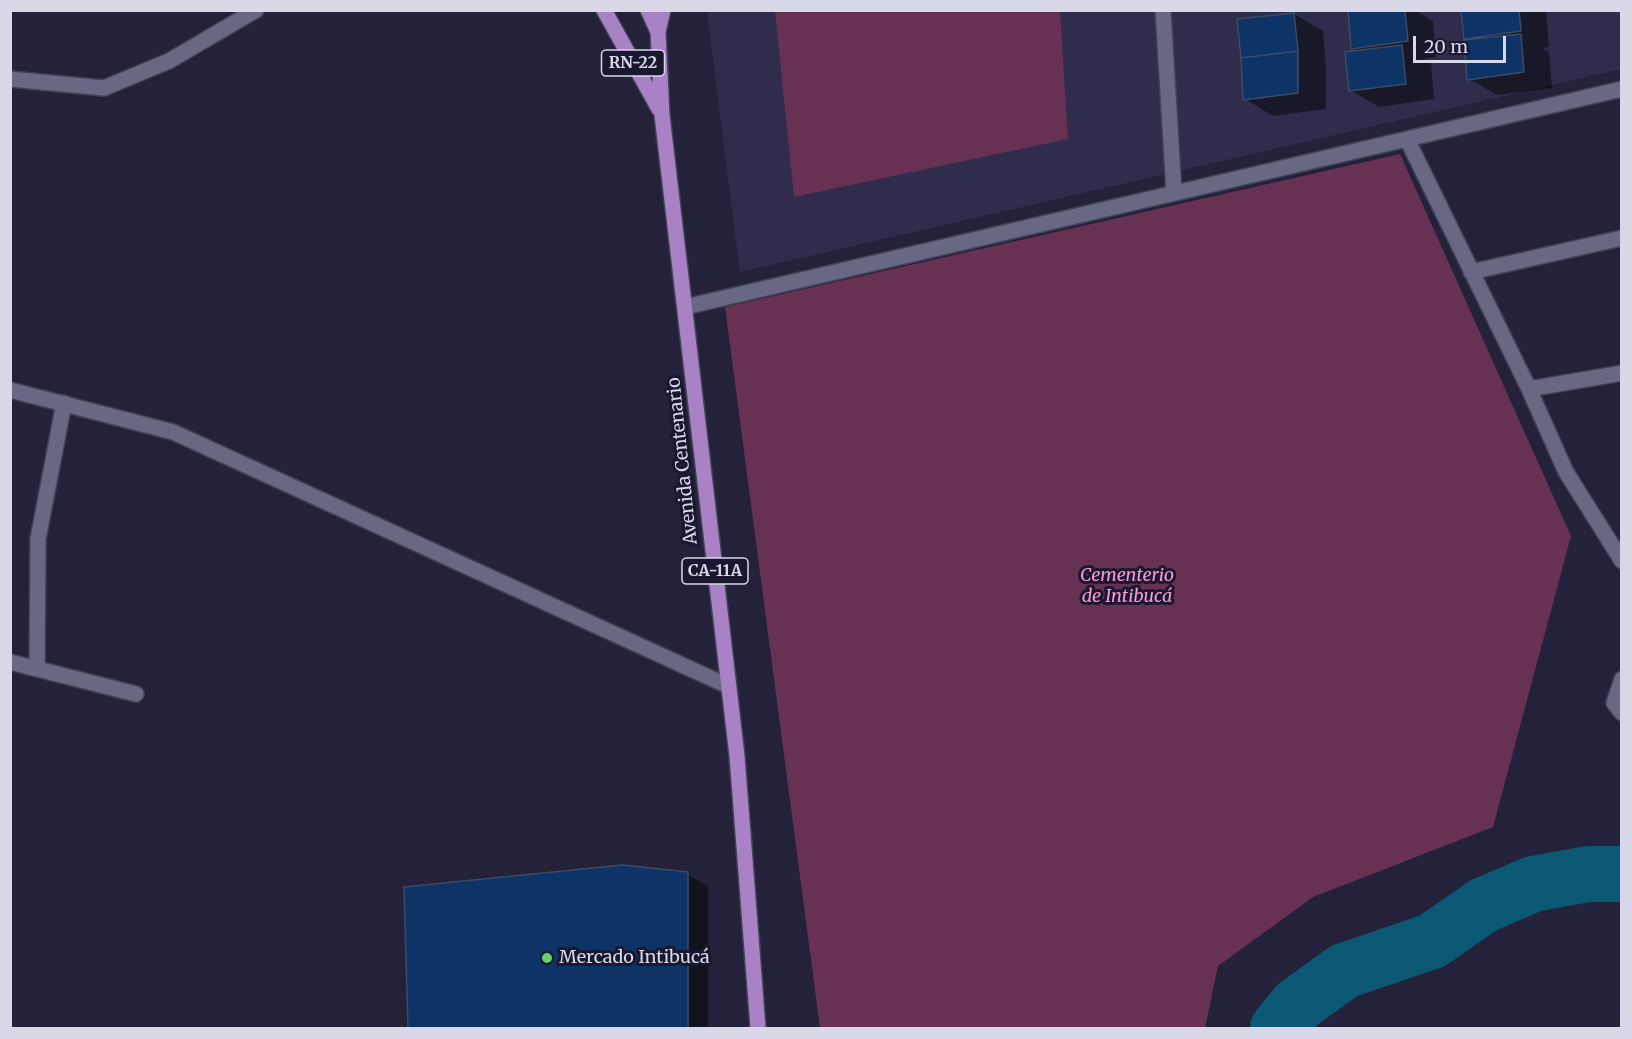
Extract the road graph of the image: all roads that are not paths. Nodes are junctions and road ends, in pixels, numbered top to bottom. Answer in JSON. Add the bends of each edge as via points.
{"nodes":[{"id":1,"x":256,"y":10,"type":"edge"},
{"id":2,"x":604,"y":10,"type":"edge"},
{"id":3,"x":648,"y":10,"type":"edge"},
{"id":4,"x":663,"y":10,"type":"edge"},
{"id":5,"x":1163,"y":10,"type":"edge"},
{"id":6,"x":658,"y":32,"type":"junction"},
{"id":7,"x":10,"y":79,"type":"edge"},
{"id":8,"x":1622,"y":89,"type":"edge"},
{"id":9,"x":662,"y":115,"type":"junction"},
{"id":10,"x":1407,"y":139,"type":"junction"},
{"id":11,"x":1174,"y":193,"type":"junction"},
{"id":12,"x":1622,"y":238,"type":"edge"},
{"id":13,"x":1471,"y":272,"type":"junction"},
{"id":14,"x":685,"y":307,"type":"junction"},
{"id":15,"x":1622,"y":373,"type":"edge"},
{"id":16,"x":1529,"y":389,"type":"junction"},
{"id":17,"x":10,"y":390,"type":"edge"},
{"id":18,"x":64,"y":403,"type":"junction"},
{"id":19,"x":1622,"y":561,"type":"edge"},
{"id":20,"x":10,"y":662,"type":"edge"},
{"id":21,"x":37,"y":669,"type":"junction"},
{"id":22,"x":1622,"y":679,"type":"edge"},
{"id":23,"x":728,"y":686,"type":"junction"},
{"id":24,"x":136,"y":694,"type":"dead end"},
{"id":25,"x":1622,"y":714,"type":"edge"},
{"id":26,"x":758,"y":1029,"type":"edge"}],
"edges":[{"from":1,"to":7,"type":"street","via":[[169,61],[104,88]]},
{"from":2,"to":9,"type":"main road","number":"RN-22"},
{"from":3,"to":6,"type":"main road","name":"Avenida Centenario","number":"CA-11A"},
{"from":4,"to":6,"type":"main road","name":"Avenida Centenario","number":"CA-11A"},
{"from":5,"to":11,"type":"street"},
{"from":6,"to":9,"type":"main road","name":"Avenida Centenario","number":"CA-11A"},
{"from":8,"to":10,"type":"street"},
{"from":9,"to":14,"type":"main road","name":"Avenida Centenario","number":"CA-11A"},
{"from":10,"to":11,"type":"street"},
{"from":10,"to":13,"type":"street"},
{"from":11,"to":14,"type":"street"},
{"from":12,"to":13,"type":"street"},
{"from":13,"to":16,"type":"street"},
{"from":14,"to":23,"type":"main road","name":"Avenida Centenario","number":"CA-11A"},
{"from":15,"to":16,"type":"street"},
{"from":16,"to":19,"type":"street","via":[[1566,472]]},
{"from":17,"to":18,"type":"street"},
{"from":18,"to":21,"type":"street","via":[[38,539]]},
{"from":18,"to":23,"type":"street","via":[[174,432]]},
{"from":20,"to":21,"type":"street"},
{"from":21,"to":24,"type":"street"},
{"from":22,"to":25,"type":"street","via":[[1614,703]]},
{"from":23,"to":26,"type":"main road","name":"Avenida Centenario","number":"CA-11A"}]}
